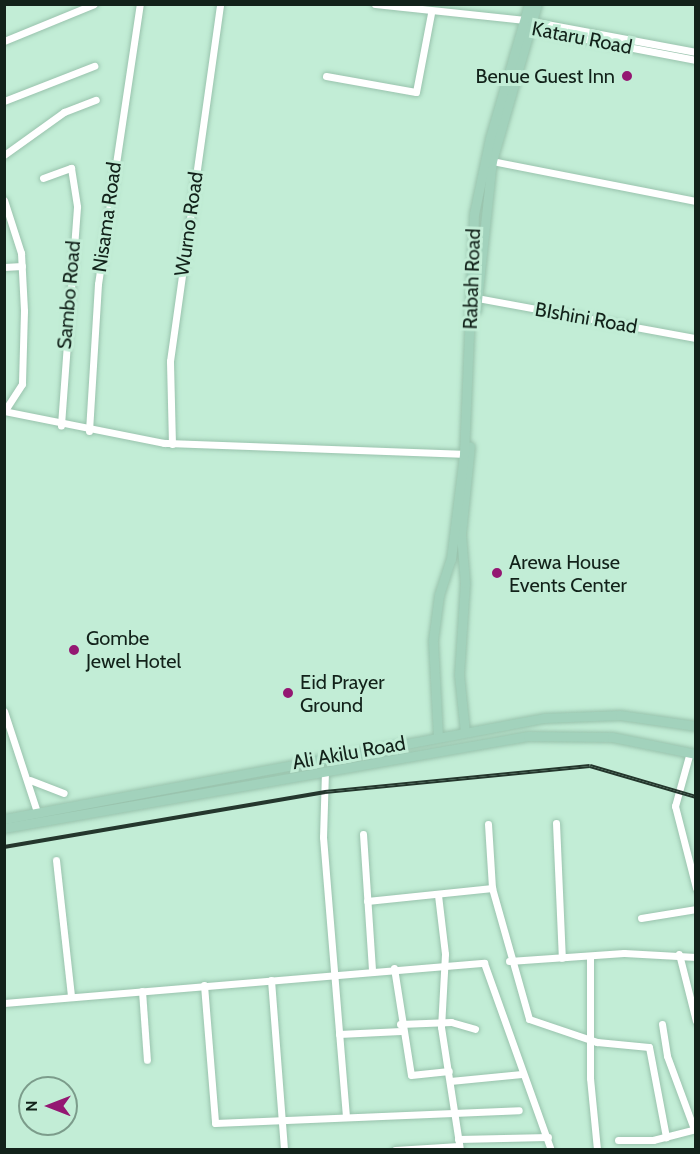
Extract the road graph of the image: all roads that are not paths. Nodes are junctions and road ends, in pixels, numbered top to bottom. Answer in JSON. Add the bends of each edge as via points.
{"nodes":[{"id":1,"x":94,"y":4,"type":"edge"},
{"id":2,"x":140,"y":4,"type":"edge"},
{"id":3,"x":220,"y":4,"type":"edge"},
{"id":4,"x":375,"y":4,"type":"edge"},
{"id":5,"x":431,"y":13,"type":"junction"},
{"id":6,"x":531,"y":21,"type":"edge"},
{"id":7,"x":4,"y":41,"type":"edge"},
{"id":8,"x":696,"y":52,"type":"edge"},
{"id":9,"x":696,"y":60,"type":"edge"},
{"id":10,"x":94,"y":66,"type":"dead end"},
{"id":11,"x":326,"y":76,"type":"dead end"},
{"id":12,"x":4,"y":100,"type":"edge"},
{"id":13,"x":96,"y":100,"type":"dead end"},
{"id":14,"x":4,"y":155,"type":"edge"},
{"id":15,"x":492,"y":161,"type":"junction"},
{"id":16,"x":43,"y":178,"type":"dead end"},
{"id":17,"x":4,"y":200,"type":"edge"},
{"id":18,"x":696,"y":201,"type":"edge"},
{"id":19,"x":8,"y":217,"type":"edge"},
{"id":20,"x":22,"y":266,"type":"junction"},
{"id":21,"x":4,"y":267,"type":"edge"},
{"id":22,"x":477,"y":298,"type":"junction"},
{"id":23,"x":696,"y":338,"type":"edge"},
{"id":24,"x":5,"y":410,"type":"edge"},
{"id":25,"x":61,"y":424,"type":"junction"},
{"id":26,"x":89,"y":431,"type":"junction"},
{"id":27,"x":172,"y":444,"type":"junction"},
{"id":28,"x":464,"y":454,"type":"junction"},
{"id":29,"x":4,"y":711,"type":"edge"},
{"id":30,"x":695,"y":726,"type":"edge"},
{"id":31,"x":465,"y":732,"type":"junction"},
{"id":32,"x":438,"y":737,"type":"junction"},
{"id":33,"x":693,"y":753,"type":"edge"},
{"id":34,"x":325,"y":771,"type":"junction"},
{"id":35,"x":30,"y":780,"type":"junction"},
{"id":36,"x":64,"y":793,"type":"dead end"},
{"id":37,"x":37,"y":812,"type":"junction"},
{"id":38,"x":4,"y":819,"type":"edge"},
{"id":39,"x":556,"y":823,"type":"dead end"},
{"id":40,"x":488,"y":824,"type":"dead end"},
{"id":41,"x":4,"y":828,"type":"edge"},
{"id":42,"x":363,"y":834,"type":"dead end"},
{"id":43,"x":56,"y":861,"type":"dead end"},
{"id":44,"x":694,"y":876,"type":"edge"},
{"id":45,"x":492,"y":888,"type":"junction"},
{"id":46,"x":696,"y":888,"type":"edge"},
{"id":47,"x":438,"y":895,"type":"junction"},
{"id":48,"x":367,"y":901,"type":"junction"},
{"id":49,"x":696,"y":909,"type":"edge"},
{"id":50,"x":641,"y":918,"type":"dead end"},
{"id":51,"x":679,"y":954,"type":"junction"},
{"id":52,"x":590,"y":957,"type":"junction"},
{"id":53,"x":696,"y":957,"type":"edge"},
{"id":54,"x":562,"y":958,"type":"junction"},
{"id":55,"x":509,"y":961,"type":"junction"},
{"id":56,"x":444,"y":966,"type":"junction"},
{"id":57,"x":394,"y":968,"type":"junction"},
{"id":58,"x":372,"y":969,"type":"junction"},
{"id":59,"x":335,"y":973,"type":"junction"},
{"id":60,"x":271,"y":980,"type":"junction"},
{"id":61,"x":204,"y":985,"type":"junction"},
{"id":62,"x":142,"y":991,"type":"junction"},
{"id":63,"x":71,"y":996,"type":"junction"},
{"id":64,"x":4,"y":1003,"type":"edge"},
{"id":65,"x":696,"y":1021,"type":"edge"},
{"id":66,"x":441,"y":1023,"type":"junction"},
{"id":67,"x":662,"y":1024,"type":"dead end"},
{"id":68,"x":400,"y":1028,"type":"junction"},
{"id":69,"x":475,"y":1029,"type":"dead end"},
{"id":70,"x":339,"y":1034,"type":"junction"},
{"id":71,"x":594,"y":1041,"type":"junction"},
{"id":72,"x":147,"y":1060,"type":"dead end"},
{"id":73,"x":448,"y":1071,"type":"junction"},
{"id":74,"x":522,"y":1074,"type":"junction"},
{"id":75,"x":450,"y":1082,"type":"junction"},
{"id":76,"x":519,"y":1110,"type":"dead end"},
{"id":77,"x":455,"y":1114,"type":"junction"},
{"id":78,"x":346,"y":1117,"type":"junction"},
{"id":79,"x":282,"y":1120,"type":"junction"},
{"id":80,"x":695,"y":1129,"type":"edge"},
{"id":81,"x":548,"y":1137,"type":"junction"},
{"id":82,"x":666,"y":1137,"type":"junction"},
{"id":83,"x":618,"y":1140,"type":"dead end"},
{"id":84,"x":459,"y":1145,"type":"edge"},
{"id":85,"x":284,"y":1149,"type":"edge"},
{"id":86,"x":395,"y":1149,"type":"edge"},
{"id":87,"x":552,"y":1149,"type":"edge"},
{"id":88,"x":597,"y":1149,"type":"edge"}],
"edges":[{"from":1,"to":7,"type":"street"},
{"from":2,"to":26,"type":"street","name":"Nisama Road","via":[[98,284]]},
{"from":3,"to":27,"type":"street","name":"Wurno Road","via":[[170,361]]},
{"from":4,"to":5,"type":"street","name":"Kataru Road"},
{"from":5,"to":6,"type":"street","name":"Kataru Road"},
{"from":5,"to":11,"type":"street","via":[[416,92]]},
{"from":6,"to":8,"type":"street","name":"Kataru Road"},
{"from":6,"to":9,"type":"street","name":"Kataru Road"},
{"from":6,"to":15,"type":"main road","name":"Rabah Road"},
{"from":6,"to":28,"type":"main road","name":"Rabah Road","via":[[476,206]]},
{"from":10,"to":12,"type":"street"},
{"from":13,"to":14,"type":"street","via":[[64,111]]},
{"from":15,"to":18,"type":"street"},
{"from":15,"to":22,"type":"main road","name":"Rabah Road"},
{"from":16,"to":25,"type":"street","name":"Sambo Road","via":[[69,167],[77,207]]},
{"from":17,"to":19,"type":"street"},
{"from":19,"to":20,"type":"street"},
{"from":20,"to":21,"type":"street"},
{"from":20,"to":24,"type":"street","via":[[24,369],[22,384]]},
{"from":22,"to":23,"type":"street","name":"BIshini Road"},
{"from":22,"to":31,"type":"main road","name":"Rabah Road","via":[[461,534],[465,583],[459,675]]},
{"from":24,"to":25,"type":"street"},
{"from":25,"to":26,"type":"street"},
{"from":26,"to":27,"type":"street"},
{"from":27,"to":28,"type":"street"},
{"from":28,"to":32,"type":"main road","name":"Rabah Road","via":[[451,559],[433,640]]},
{"from":29,"to":35,"type":"street"},
{"from":30,"to":31,"type":"main road","name":"Ali Akilu Road","via":[[593,714]]},
{"from":31,"to":32,"type":"main road","name":"Ali Akilu Road"},
{"from":32,"to":37,"type":"main road","name":"Ali Akilu Road"},
{"from":33,"to":34,"type":"main road","name":"Ali Akilu Road","via":[[612,737],[554,734]]},
{"from":33,"to":44,"type":"street","via":[[675,806]]},
{"from":34,"to":41,"type":"main road","name":"Ali Akilu Road"},
{"from":34,"to":59,"type":"street","via":[[323,837]]},
{"from":35,"to":36,"type":"street"},
{"from":35,"to":37,"type":"street"},
{"from":37,"to":38,"type":"main road","name":"Ali Akilu Road"},
{"from":39,"to":54,"type":"street"},
{"from":40,"to":45,"type":"street"},
{"from":42,"to":48,"type":"street"},
{"from":43,"to":63,"type":"street"},
{"from":44,"to":46,"type":"street"},
{"from":45,"to":47,"type":"street"},
{"from":45,"to":55,"type":"street"},
{"from":47,"to":48,"type":"street"},
{"from":47,"to":56,"type":"street"},
{"from":48,"to":58,"type":"street"},
{"from":49,"to":50,"type":"street"},
{"from":51,"to":52,"type":"street"},
{"from":51,"to":53,"type":"street"},
{"from":51,"to":65,"type":"street"},
{"from":52,"to":54,"type":"street"},
{"from":52,"to":71,"type":"street"},
{"from":54,"to":55,"type":"street"},
{"from":55,"to":71,"type":"street","via":[[529,1019]]},
{"from":56,"to":57,"type":"street"},
{"from":56,"to":66,"type":"street"},
{"from":56,"to":74,"type":"street","via":[[484,963]]},
{"from":57,"to":58,"type":"street"},
{"from":57,"to":68,"type":"street"},
{"from":58,"to":59,"type":"street"},
{"from":59,"to":60,"type":"street"},
{"from":59,"to":70,"type":"street"},
{"from":60,"to":61,"type":"street"},
{"from":60,"to":79,"type":"street"},
{"from":61,"to":62,"type":"street"},
{"from":61,"to":79,"type":"street","via":[[215,1123]]},
{"from":62,"to":63,"type":"street"},
{"from":62,"to":72,"type":"street"},
{"from":63,"to":64,"type":"street"},
{"from":66,"to":68,"type":"street"},
{"from":66,"to":69,"type":"street"},
{"from":66,"to":73,"type":"street"},
{"from":67,"to":80,"type":"street","via":[[667,1056]]},
{"from":68,"to":70,"type":"street"},
{"from":68,"to":73,"type":"street","via":[[411,1075]]},
{"from":70,"to":78,"type":"street"},
{"from":71,"to":82,"type":"street","via":[[650,1048]]},
{"from":71,"to":88,"type":"street","via":[[590,1078]]},
{"from":73,"to":75,"type":"street"},
{"from":74,"to":75,"type":"street"},
{"from":74,"to":81,"type":"street"},
{"from":75,"to":77,"type":"street"},
{"from":76,"to":77,"type":"street"},
{"from":77,"to":78,"type":"street"},
{"from":77,"to":84,"type":"street"},
{"from":78,"to":79,"type":"street"},
{"from":79,"to":85,"type":"street"},
{"from":80,"to":82,"type":"street"},
{"from":81,"to":84,"type":"street"},
{"from":81,"to":87,"type":"street"},
{"from":82,"to":83,"type":"street"},
{"from":84,"to":86,"type":"street"}]}
